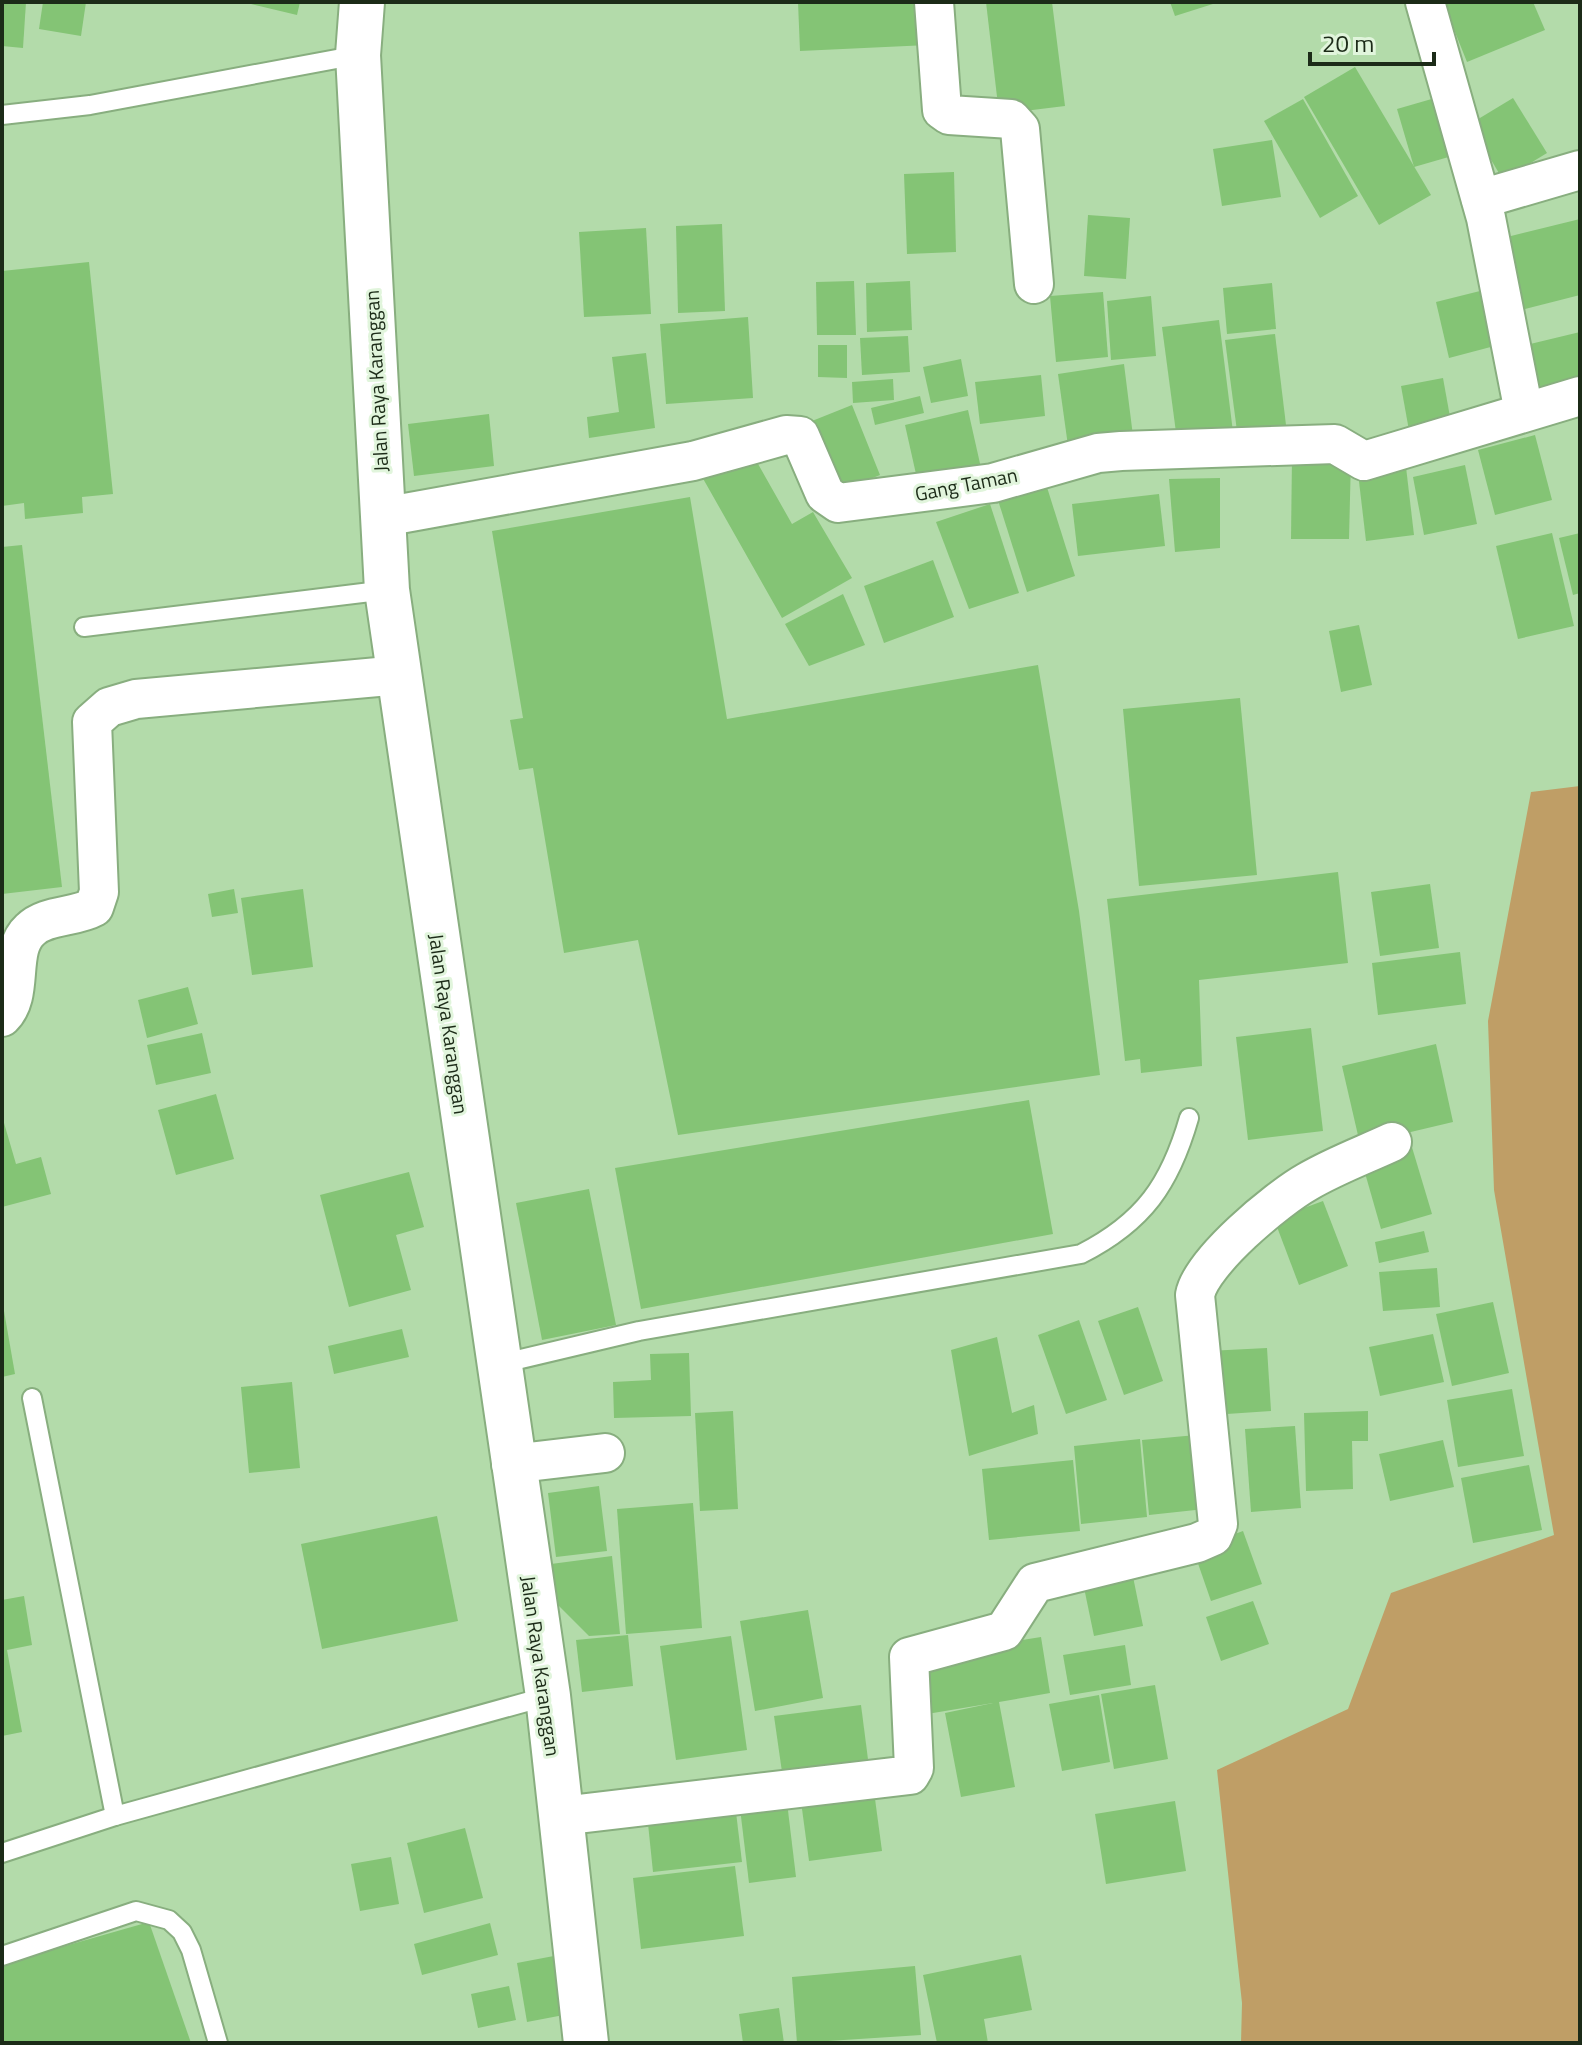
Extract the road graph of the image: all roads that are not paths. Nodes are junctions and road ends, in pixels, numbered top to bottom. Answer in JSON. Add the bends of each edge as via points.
{"nodes":[{"id":1,"x":362,"y":2,"type":"edge"},
{"id":2,"x":934,"y":2,"type":"edge"},
{"id":3,"x":1425,"y":2,"type":"edge"},
{"id":4,"x":358,"y":55,"type":"junction"},
{"id":5,"x":2,"y":115,"type":"edge"},
{"id":6,"x":1580,"y":170,"type":"edge"},
{"id":7,"x":1481,"y":199,"type":"junction"},
{"id":8,"x":1034,"y":284,"type":"dead end"},
{"id":9,"x":1580,"y":396,"type":"edge"},
{"id":10,"x":1524,"y":412,"type":"junction"},
{"id":11,"x":383,"y":517,"type":"junction"},
{"id":12,"x":387,"y":590,"type":"junction"},
{"id":13,"x":84,"y":627,"type":"dead end"},
{"id":14,"x":400,"y":675,"type":"junction"},
{"id":15,"x":2,"y":1017,"type":"edge"},
{"id":16,"x":1189,"y":1118,"type":"dead end"},
{"id":17,"x":1392,"y":1142,"type":"dead end"},
{"id":18,"x":498,"y":1364,"type":"junction"},
{"id":19,"x":32,"y":1398,"type":"dead end"},
{"id":20,"x":605,"y":1453,"type":"dead end"},
{"id":21,"x":511,"y":1464,"type":"junction"},
{"id":22,"x":548,"y":1696,"type":"junction"},
{"id":23,"x":115,"y":1816,"type":"junction"},
{"id":24,"x":561,"y":1816,"type":"junction"},
{"id":25,"x":2,"y":1853,"type":"edge"},
{"id":26,"x":2,"y":1956,"type":"edge"},
{"id":27,"x":218,"y":2043,"type":"edge"},
{"id":28,"x":586,"y":2043,"type":"edge"}],
"edges":[{"from":1,"to":4,"type":"street","name":"Jalan Raya Karanggan"},
{"from":2,"to":8,"type":"street","via":[[942,110],[949,115],[1011,119],[1020,129]]},
{"from":3,"to":7,"type":"street"},
{"from":4,"to":5,"type":"lane","via":[[90,105]]},
{"from":4,"to":11,"type":"street","name":"Jalan Raya Karanggan"},
{"from":6,"to":7,"type":"street"},
{"from":7,"to":10,"type":"street"},
{"from":9,"to":10,"type":"street","name":"Gang Taman"},
{"from":10,"to":11,"type":"street","name":"Gang Taman","via":[[1364,461],[1335,444],[1121,451],[993,483],[856,503],[838,503],[825,494],[800,436],[786,435],[693,461]]},
{"from":11,"to":12,"type":"street","name":"Jalan Raya Karanggan"},
{"from":12,"to":13,"type":"lane"},
{"from":12,"to":14,"type":"street","name":"Jalan Raya Karanggan"},
{"from":14,"to":15,"type":"street","via":[[136,699],[109,707],[92,722],[99,892],[94,907],[30,929],[23,939],[11,1008]]},
{"from":14,"to":18,"type":"street","name":"Jalan Raya Karanggan"},
{"from":16,"to":18,"type":"lane","via":[[1177,1159],[1158,1193],[1133,1221],[1081,1254],[639,1331]]},
{"from":17,"to":24,"type":"street","via":[[1298,1187],[1198,1282],[1195,1295],[1218,1524],[1210,1539],[1035,1583],[1004,1631],[909,1657],[914,1765],[910,1775]]},
{"from":18,"to":21,"type":"street","name":"Jalan Raya Karanggan"},
{"from":19,"to":23,"type":"lane"},
{"from":20,"to":21,"type":"street"},
{"from":21,"to":22,"type":"street","name":"Jalan Raya Karanggan"},
{"from":22,"to":23,"type":"lane"},
{"from":22,"to":24,"type":"street","name":"Jalan Raya Karanggan"},
{"from":23,"to":25,"type":"lane"},
{"from":24,"to":28,"type":"street","name":"Jalan Raya Karanggan"},
{"from":26,"to":27,"type":"lane","via":[[136,1911],[169,1920],[191,1950]]}]}
